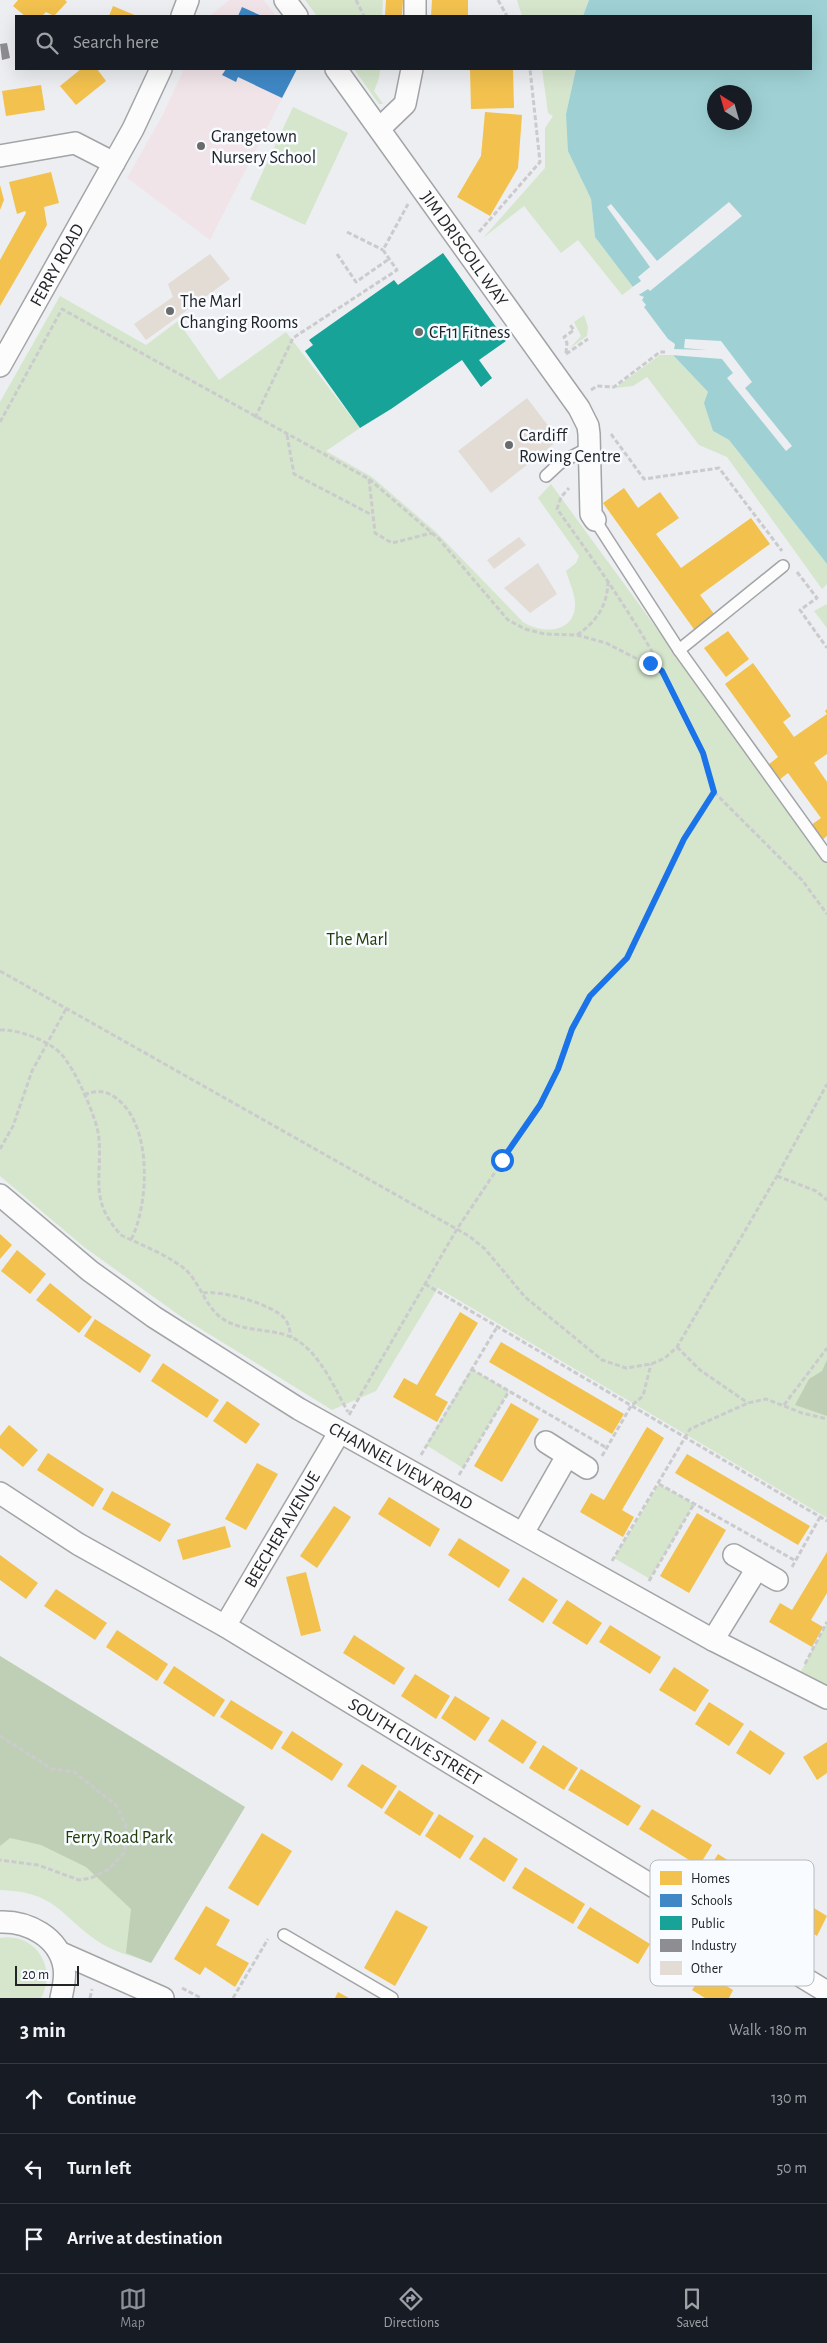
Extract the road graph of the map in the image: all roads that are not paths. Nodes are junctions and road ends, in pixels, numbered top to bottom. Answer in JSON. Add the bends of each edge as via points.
{"nodes":[{"id":1,"x":188,"y":0,"type":"edge"},
{"id":2,"x":285,"y":0,"type":"edge"},
{"id":3,"x":415,"y":0,"type":"edge"},
{"id":4,"x":182,"y":15,"type":"edge"},
{"id":5,"x":296,"y":15,"type":"edge"},
{"id":6,"x":415,"y":15,"type":"edge"},
{"id":7,"x":161,"y":70,"type":"edge"},
{"id":8,"x":337,"y":70,"type":"edge"},
{"id":9,"x":412,"y":70,"type":"edge"},
{"id":10,"x":380,"y":128,"type":"junction"},
{"id":11,"x":0,"y":156,"type":"edge"},
{"id":12,"x":114,"y":163,"type":"junction"},
{"id":13,"x":0,"y":366,"type":"edge"},
{"id":14,"x":590,"y":447,"type":"junction"},
{"id":15,"x":546,"y":476,"type":"dead end"},
{"id":16,"x":596,"y":520,"type":"joint"},
{"id":17,"x":789,"y":567,"type":"road end"},
{"id":18,"x":679,"y":650,"type":"junction"},
{"id":19,"x":827,"y":856,"type":"edge"},
{"id":20,"x":0,"y":1195,"type":"edge"},
{"id":21,"x":339,"y":1433,"type":"junction"},
{"id":22,"x":546,"y":1442,"type":"dead end"},
{"id":23,"x":567,"y":1456,"type":"junction"},
{"id":24,"x":587,"y":1468,"type":"road end"},
{"id":25,"x":0,"y":1494,"type":"edge"},
{"id":26,"x":523,"y":1533,"type":"junction"},
{"id":27,"x":734,"y":1555,"type":"dead end"},
{"id":28,"x":756,"y":1570,"type":"junction"},
{"id":29,"x":777,"y":1580,"type":"road end"},
{"id":30,"x":225,"y":1626,"type":"junction"},
{"id":31,"x":713,"y":1640,"type":"junction"},
{"id":32,"x":827,"y":1698,"type":"edge"},
{"id":33,"x":650,"y":1884,"type":"edge"},
{"id":34,"x":0,"y":1922,"type":"edge"},
{"id":35,"x":284,"y":1935,"type":"dead end"},
{"id":36,"x":60,"y":1952,"type":"junction"},
{"id":37,"x":814,"y":1984,"type":"edge"},
{"id":38,"x":827,"y":1992,"type":"edge"},
{"id":39,"x":61,"y":1998,"type":"edge"},
{"id":40,"x":163,"y":1998,"type":"edge"},
{"id":41,"x":392,"y":1998,"type":"edge"}],
"edges":[{"from":1,"to":4,"type":"street"},
{"from":2,"to":5,"type":"street"},
{"from":3,"to":6,"type":"street"},
{"from":7,"to":12,"type":"street","name":"FERRY ROAD"},
{"from":8,"to":10,"type":"street","name":"JIM DRISCOLL WAY"},
{"from":9,"to":10,"type":"street","via":[[405,104]]},
{"from":10,"to":14,"type":"street","name":"JIM DRISCOLL WAY","via":[[579,408],[588,426]]},
{"from":11,"to":12,"type":"street","via":[[76,143]]},
{"from":12,"to":13,"type":"street","name":"FERRY ROAD"},
{"from":14,"to":15,"type":"lane"},
{"from":14,"to":16,"type":"street","name":"JIM DRISCOLL WAY","via":[[592,514]]},
{"from":16,"to":18,"type":"lane"},
{"from":17,"to":18,"type":"lane"},
{"from":18,"to":19,"type":"lane"},
{"from":20,"to":21,"type":"street","name":"CHANNEL VIEW ROAD","via":[[90,1271],[154,1317]]},
{"from":21,"to":26,"type":"street","name":"CHANNEL VIEW ROAD"},
{"from":21,"to":30,"type":"street","name":"BEECHER AVENUE"},
{"from":22,"to":23,"type":"street"},
{"from":23,"to":24,"type":"street"},
{"from":23,"to":26,"type":"street"},
{"from":25,"to":30,"type":"street","name":"SOUTH CLIVE STREET","via":[[78,1544]]},
{"from":26,"to":31,"type":"street","name":"CHANNEL VIEW ROAD"},
{"from":27,"to":28,"type":"street"},
{"from":28,"to":29,"type":"street"},
{"from":28,"to":31,"type":"street"},
{"from":30,"to":33,"type":"street","name":"SOUTH CLIVE STREET"},
{"from":31,"to":32,"type":"street","name":"CHANNEL VIEW ROAD"},
{"from":34,"to":36,"type":"street","via":[[25,1924],[43,1934]]},
{"from":35,"to":41,"type":"lane"},
{"from":36,"to":39,"type":"street","via":[[65,1980]]},
{"from":36,"to":40,"type":"street"},
{"from":37,"to":38,"type":"street","name":"SOUTH CLIVE STREET"}]}
